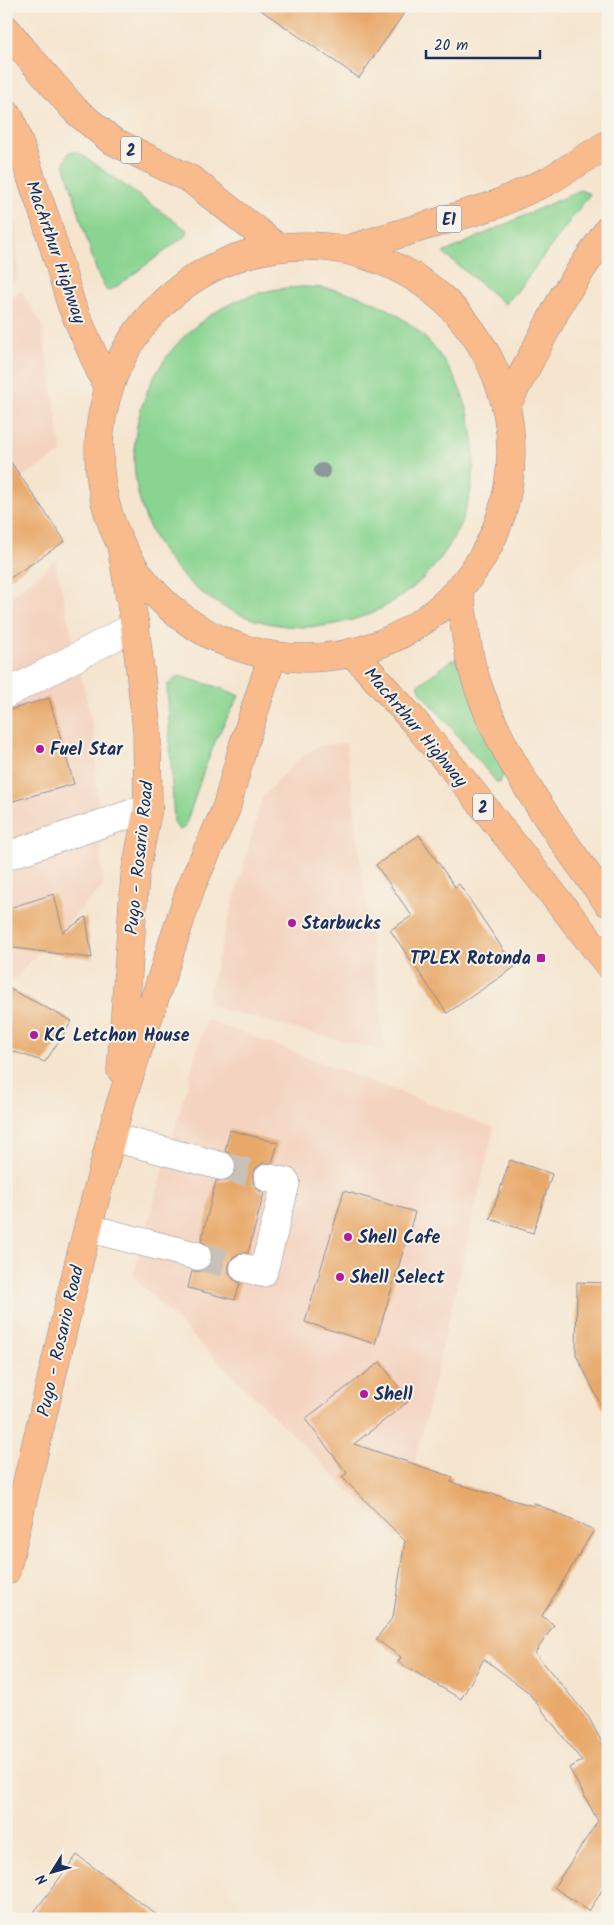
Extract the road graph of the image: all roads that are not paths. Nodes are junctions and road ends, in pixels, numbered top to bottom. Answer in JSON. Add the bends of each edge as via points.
{"nodes":[{"id":1,"x":6,"y":28,"type":"edge"},
{"id":2,"x":6,"y":113,"type":"edge"},
{"id":3,"x":608,"y":144,"type":"edge"},
{"id":4,"x":608,"y":230,"type":"edge"},
{"id":5,"x":276,"y":247,"type":"junction"},
{"id":6,"x":346,"y":250,"type":"junction"},
{"id":7,"x":108,"y":389,"type":"junction"},
{"id":8,"x":506,"y":406,"type":"junction"},
{"id":9,"x":121,"y":545,"type":"junction"},
{"id":10,"x":459,"y":592,"type":"junction"},
{"id":11,"x":135,"y":626,"type":"junction"},
{"id":12,"x":354,"y":654,"type":"junction"},
{"id":13,"x":272,"y":657,"type":"junction"},
{"id":14,"x":6,"y":694,"type":"edge"},
{"id":15,"x":148,"y":808,"type":"junction"},
{"id":16,"x":6,"y":856,"type":"edge"},
{"id":17,"x":608,"y":903,"type":"edge"},
{"id":18,"x":608,"y":964,"type":"edge"},
{"id":19,"x":115,"y":1124,"type":"junction"},
{"id":20,"x":220,"y":1166,"type":"tunnel mouth"},
{"id":21,"x":268,"y":1178,"type":"tunnel mouth"},
{"id":22,"x":88,"y":1228,"type":"junction"},
{"id":23,"x":196,"y":1256,"type":"tunnel mouth"},
{"id":24,"x":244,"y":1268,"type":"tunnel mouth"},
{"id":25,"x":6,"y":1571,"type":"edge"}],
"edges":[{"from":1,"to":5,"type":"main road","number":"2","via":[[75,110],[111,140],[192,180]]},
{"from":2,"to":7,"type":"main road","name":"MacArthur Highway","via":[[46,220],[71,304]]},
{"from":3,"to":6,"type":"main road","number":"E1","via":[[548,181],[495,205]]},
{"from":4,"to":8,"type":"main road","via":[[564,295]]},
{"from":5,"to":6,"type":"main road","via":[[315,246]]},
{"from":5,"to":7,"type":"main road","via":[[217,265],[184,284],[139,328]]},
{"from":6,"to":8,"type":"main road","via":[[383,261],[441,297],[463,320],[486,354]]},
{"from":7,"to":9,"type":"main road","via":[[100,426],[100,482]]},
{"from":8,"to":10,"type":"main road","via":[[511,471],[497,532]]},
{"from":9,"to":11,"type":"main road","name":"Pugo - Rosario Road"},
{"from":9,"to":13,"type":"main road","via":[[146,585],[180,617],[219,641]]},
{"from":10,"to":12,"type":"main road","via":[[407,634]]},
{"from":10,"to":17,"type":"main road","via":[[472,666],[490,716],[550,824]]},
{"from":11,"to":14,"type":"lane"},
{"from":11,"to":15,"type":"main road","name":"Pugo - Rosario Road","via":[[147,730]]},
{"from":12,"to":13,"type":"main road","via":[[314,660]]},
{"from":12,"to":18,"type":"main road","name":"MacArthur Highway","number":"2","via":[[465,783]]},
{"from":13,"to":19,"type":"main road","name":"Pugo - Rosario Road","via":[[226,809],[191,887]]},
{"from":15,"to":16,"type":"lane"},
{"from":15,"to":19,"type":"main road","name":"Pugo - Rosario Road","via":[[135,875]]},
{"from":19,"to":20,"type":"lane"},
{"from":19,"to":22,"type":"main road","name":"Pugo - Rosario Road"},
{"from":21,"to":24,"type":"lane","via":[[286,1182],[263,1274]]},
{"from":22,"to":23,"type":"lane"},
{"from":22,"to":25,"type":"main road","name":"Pugo - Rosario Road"}]}
